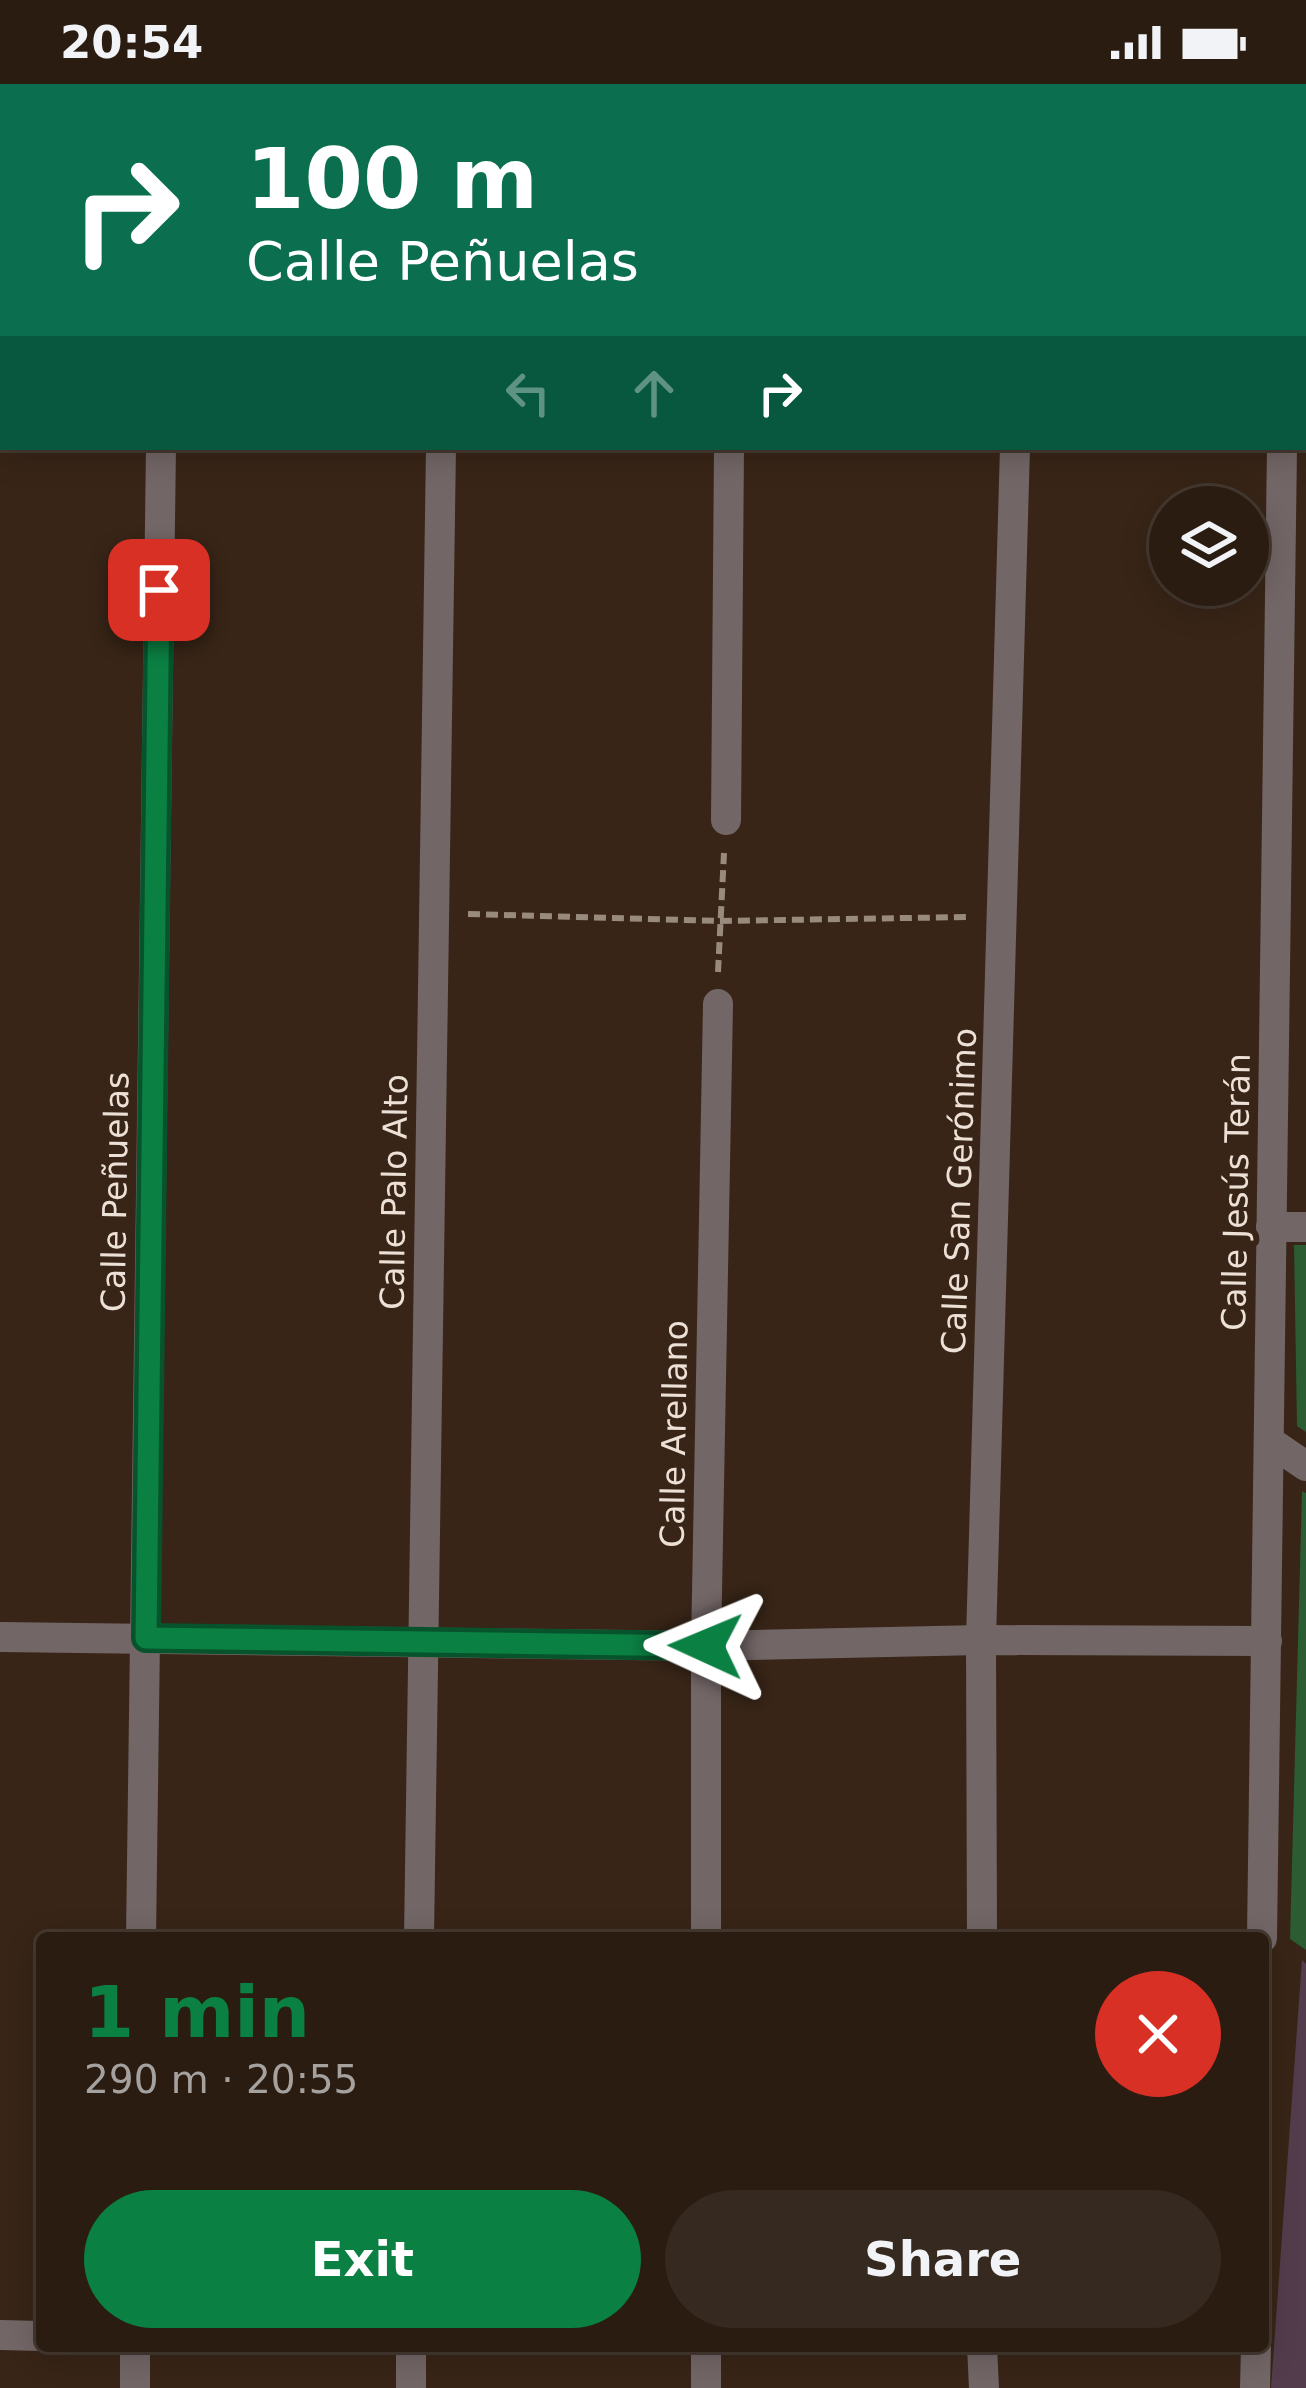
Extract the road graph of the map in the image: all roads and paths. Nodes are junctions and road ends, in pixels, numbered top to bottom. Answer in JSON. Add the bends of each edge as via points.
{"nodes":[{"id":1,"x":161,"y":450,"type":"edge"},
{"id":2,"x":441,"y":450,"type":"edge"},
{"id":3,"x":729,"y":450,"type":"edge"},
{"id":4,"x":1015,"y":450,"type":"edge"},
{"id":5,"x":1282,"y":450,"type":"edge"},
{"id":6,"x":726,"y":820,"type":"joint"},
{"id":7,"x":434,"y":913,"type":"junction"},
{"id":8,"x":1004,"y":917,"type":"junction"},
{"id":9,"x":718,"y":921,"type":"junction"},
{"id":10,"x":718,"y":1004,"type":"joint"},
{"id":11,"x":1306,"y":1226,"type":"edge"},
{"id":12,"x":1271,"y":1227,"type":"junction"},
{"id":13,"x":1268,"y":1441,"type":"junction"},
{"id":14,"x":1306,"y":1466,"type":"edge"},
{"id":15,"x":0,"y":1637,"type":"edge"},
{"id":16,"x":146,"y":1638,"type":"junction"},
{"id":17,"x":981,"y":1640,"type":"junction"},
{"id":18,"x":1267,"y":1641,"type":"junction"},
{"id":19,"x":424,"y":1642,"type":"junction"},
{"id":20,"x":706,"y":1646,"type":"junction"},
{"id":21,"x":141,"y":1932,"type":"edge"},
{"id":22,"x":418,"y":1932,"type":"edge"},
{"id":23,"x":706,"y":1932,"type":"edge"},
{"id":24,"x":982,"y":1932,"type":"edge"},
{"id":25,"x":1262,"y":1932,"type":"edge"},
{"id":26,"x":0,"y":2335,"type":"edge"},
{"id":27,"x":36,"y":2336,"type":"edge"},
{"id":28,"x":135,"y":2352,"type":"edge"},
{"id":29,"x":411,"y":2352,"type":"edge"},
{"id":30,"x":706,"y":2352,"type":"edge"},
{"id":31,"x":982,"y":2352,"type":"edge"},
{"id":32,"x":1256,"y":2352,"type":"edge"},
{"id":33,"x":135,"y":2388,"type":"edge"},
{"id":34,"x":410,"y":2388,"type":"edge"},
{"id":35,"x":706,"y":2388,"type":"edge"},
{"id":36,"x":984,"y":2388,"type":"edge"},
{"id":37,"x":1255,"y":2388,"type":"edge"}],
"edges":[{"from":1,"to":16,"type":"street","name":"Calle Peñuelas"},
{"from":2,"to":7,"type":"street","name":"Calle Palo Alto"},
{"from":3,"to":6,"type":"street"},
{"from":4,"to":8,"type":"street","name":"Calle San Gerónimo"},
{"from":5,"to":12,"type":"street","name":"Calle Jesús Terán"},
{"from":6,"to":9,"type":"path"},
{"from":7,"to":9,"type":"path"},
{"from":7,"to":19,"type":"street","name":"Calle Palo Alto"},
{"from":8,"to":9,"type":"path"},
{"from":8,"to":17,"type":"street","name":"Calle San Gerónimo"},
{"from":9,"to":10,"type":"path"},
{"from":10,"to":20,"type":"street","name":"Calle Arellano"},
{"from":11,"to":12,"type":"street"},
{"from":12,"to":13,"type":"street","name":"Calle Jesús Terán"},
{"from":13,"to":14,"type":"street"},
{"from":13,"to":18,"type":"street","name":"Calle Jesús Terán"},
{"from":15,"to":16,"type":"street"},
{"from":16,"to":19,"type":"street"},
{"from":16,"to":21,"type":"street","name":"Calle Peñuelas"},
{"from":17,"to":18,"type":"street"},
{"from":17,"to":20,"type":"street"},
{"from":17,"to":24,"type":"street","name":"Calle San Gerónimo"},
{"from":18,"to":25,"type":"street","name":"Calle Jesús Terán"},
{"from":19,"to":20,"type":"street"},
{"from":19,"to":22,"type":"street","name":"Calle Palo Alto"},
{"from":20,"to":23,"type":"street","name":"Calle Arellano"},
{"from":26,"to":27,"type":"street"},
{"from":28,"to":33,"type":"street"},
{"from":29,"to":34,"type":"street"},
{"from":30,"to":35,"type":"street"},
{"from":31,"to":36,"type":"street"},
{"from":32,"to":37,"type":"street"}]}
